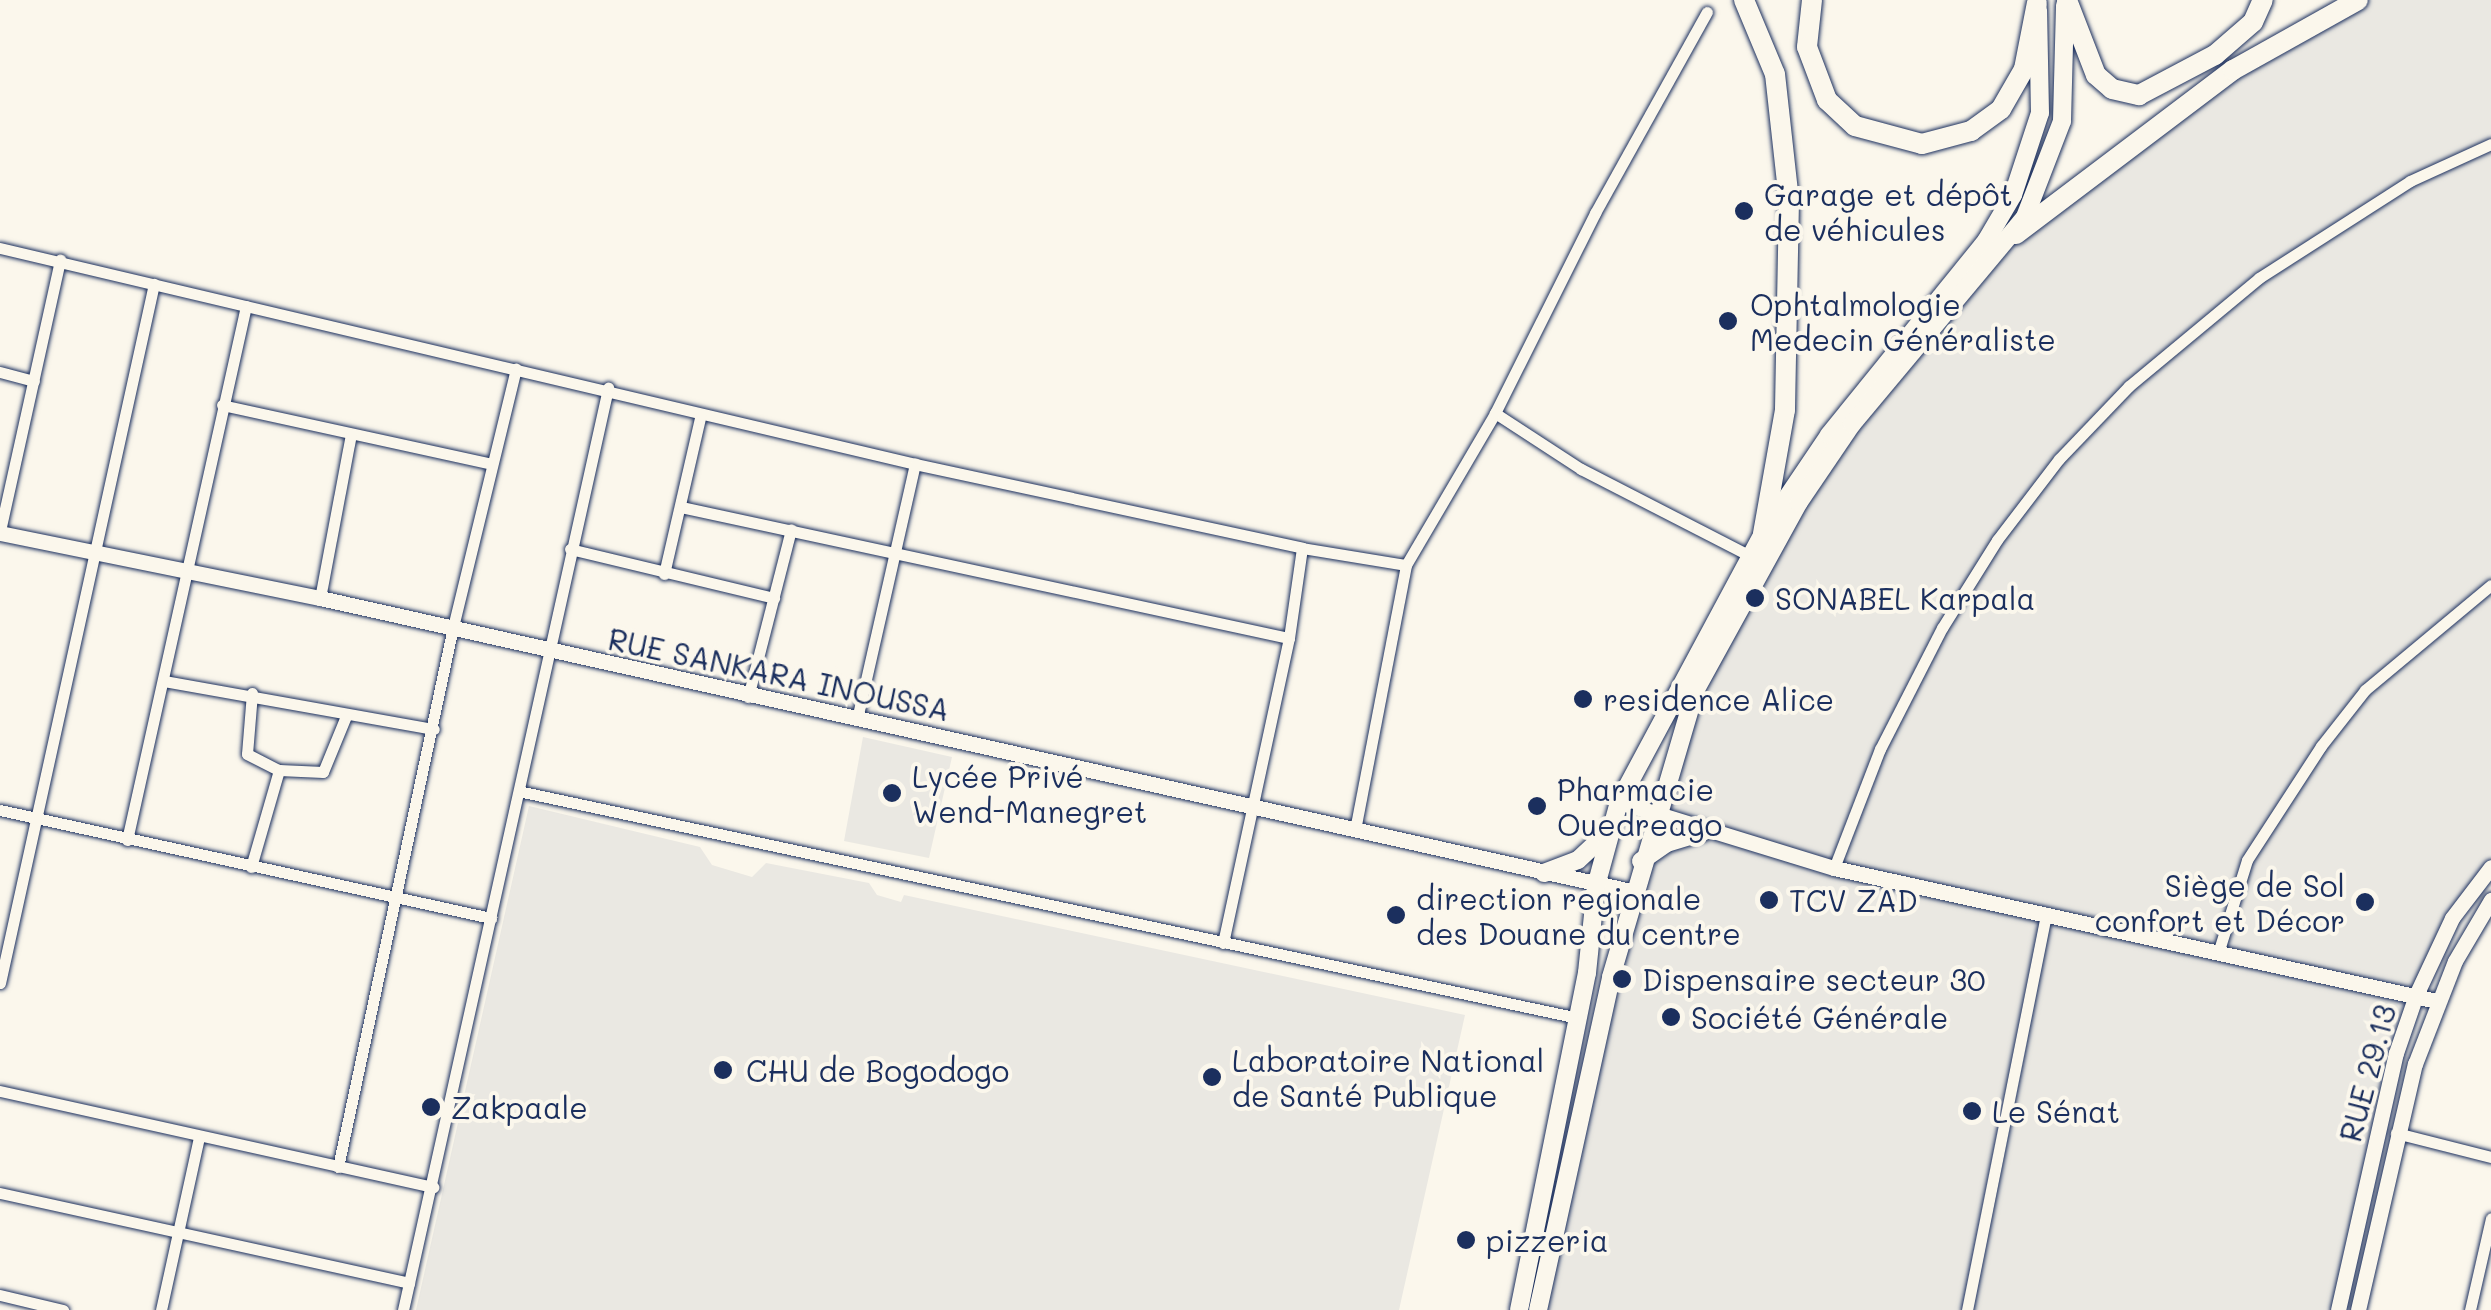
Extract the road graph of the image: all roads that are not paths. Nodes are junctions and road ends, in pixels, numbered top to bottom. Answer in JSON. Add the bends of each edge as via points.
{"nodes":[{"id":1,"x":1744,"y":0,"type":"edge"},
{"id":2,"x":1812,"y":0,"type":"edge"},
{"id":3,"x":2065,"y":0,"type":"edge"},
{"id":4,"x":2263,"y":0,"type":"edge"},
{"id":5,"x":2358,"y":0,"type":"edge"},
{"id":6,"x":2037,"y":1,"type":"edge"},
{"id":7,"x":1707,"y":12,"type":"dead end"},
{"id":8,"x":2491,"y":144,"type":"edge"},
{"id":9,"x":2016,"y":234,"type":"junction"},
{"id":10,"x":0,"y":248,"type":"edge"},
{"id":11,"x":60,"y":260,"type":"junction"},
{"id":12,"x":154,"y":284,"type":"junction"},
{"id":13,"x":246,"y":306,"type":"junction"},
{"id":14,"x":516,"y":369,"type":"junction"},
{"id":15,"x":0,"y":372,"type":"edge"},
{"id":16,"x":34,"y":381,"type":"junction"},
{"id":17,"x":608,"y":388,"type":"junction"},
{"id":18,"x":222,"y":405,"type":"junction"},
{"id":19,"x":701,"y":414,"type":"junction"},
{"id":20,"x":1495,"y":414,"type":"junction"},
{"id":21,"x":351,"y":434,"type":"junction"},
{"id":22,"x":492,"y":464,"type":"junction"},
{"id":23,"x":915,"y":464,"type":"junction"},
{"id":24,"x":681,"y":507,"type":"junction"},
{"id":25,"x":791,"y":529,"type":"junction"},
{"id":26,"x":0,"y":532,"type":"edge"},
{"id":27,"x":1763,"y":534,"type":"junction"},
{"id":28,"x":1302,"y":548,"type":"junction"},
{"id":29,"x":570,"y":549,"type":"junction"},
{"id":30,"x":895,"y":549,"type":"junction"},
{"id":31,"x":92,"y":552,"type":"junction"},
{"id":32,"x":1750,"y":556,"type":"junction"},
{"id":33,"x":1406,"y":565,"type":"junction"},
{"id":34,"x":190,"y":573,"type":"junction"},
{"id":35,"x":664,"y":574,"type":"junction"},
{"id":36,"x":2491,"y":585,"type":"edge"},
{"id":37,"x":320,"y":598,"type":"junction"},
{"id":38,"x":774,"y":598,"type":"junction"},
{"id":39,"x":453,"y":627,"type":"junction"},
{"id":40,"x":1289,"y":638,"type":"junction"},
{"id":41,"x":548,"y":651,"type":"junction"},
{"id":42,"x":164,"y":682,"type":"junction"},
{"id":43,"x":252,"y":693,"type":"junction"},
{"id":44,"x":748,"y":696,"type":"junction"},
{"id":45,"x":346,"y":716,"type":"junction"},
{"id":46,"x":857,"y":719,"type":"junction"},
{"id":47,"x":434,"y":729,"type":"junction"},
{"id":48,"x":278,"y":770,"type":"junction"},
{"id":49,"x":522,"y":792,"type":"junction"},
{"id":50,"x":1619,"y":802,"type":"junction"},
{"id":51,"x":1254,"y":808,"type":"junction"},
{"id":52,"x":0,"y":810,"type":"edge"},
{"id":53,"x":1655,"y":814,"type":"junction"},
{"id":54,"x":34,"y":819,"type":"junction"},
{"id":55,"x":1355,"y":830,"type":"junction"},
{"id":56,"x":1702,"y":832,"type":"junction"},
{"id":57,"x":1608,"y":833,"type":"junction"},
{"id":58,"x":127,"y":840,"type":"junction"},
{"id":59,"x":1641,"y":862,"type":"junction"},
{"id":60,"x":251,"y":867,"type":"junction"},
{"id":61,"x":1834,"y":868,"type":"junction"},
{"id":62,"x":2491,"y":868,"type":"edge"},
{"id":63,"x":1544,"y":873,"type":"junction"},
{"id":64,"x":1596,"y":886,"type":"junction"},
{"id":65,"x":1635,"y":892,"type":"junction"},
{"id":66,"x":398,"y":899,"type":"junction"},
{"id":67,"x":2491,"y":900,"type":"edge"},
{"id":68,"x":2046,"y":913,"type":"junction"},
{"id":69,"x":491,"y":918,"type":"junction"},
{"id":70,"x":1223,"y":943,"type":"junction"},
{"id":71,"x":2219,"y":950,"type":"junction"},
{"id":72,"x":0,"y":983,"type":"edge"},
{"id":73,"x":2416,"y":995,"type":"junction"},
{"id":74,"x":2438,"y":1001,"type":"junction"},
{"id":75,"x":1578,"y":1018,"type":"junction"},
{"id":76,"x":0,"y":1091,"type":"edge"},
{"id":77,"x":2396,"y":1133,"type":"junction"},
{"id":78,"x":199,"y":1137,"type":"junction"},
{"id":79,"x":2491,"y":1156,"type":"edge"},
{"id":80,"x":338,"y":1167,"type":"junction"},
{"id":81,"x":433,"y":1186,"type":"junction"},
{"id":82,"x":0,"y":1193,"type":"edge"},
{"id":83,"x":2491,"y":1218,"type":"edge"},
{"id":84,"x":178,"y":1228,"type":"junction"},
{"id":85,"x":409,"y":1283,"type":"junction"},
{"id":86,"x":0,"y":1295,"type":"edge"},
{"id":87,"x":23,"y":1306,"type":"edge"},
{"id":88,"x":62,"y":1310,"type":"edge"},
{"id":89,"x":161,"y":1310,"type":"edge"},
{"id":90,"x":403,"y":1310,"type":"edge"},
{"id":91,"x":1519,"y":1310,"type":"edge"},
{"id":92,"x":1538,"y":1310,"type":"edge"},
{"id":93,"x":1967,"y":1310,"type":"edge"},
{"id":94,"x":2338,"y":1310,"type":"edge"},
{"id":95,"x":2358,"y":1310,"type":"edge"},
{"id":96,"x":2470,"y":1310,"type":"edge"}],
"edges":[{"from":1,"to":27,"type":"highway","via":[[1775,74],[1789,200],[1785,410]]},
{"from":2,"to":6,"type":"highway","via":[[1807,47],[1827,100],[1855,126],[1922,144],[1971,131],[2001,110],[2024,70]]},
{"from":3,"to":4,"type":"highway","via":[[2096,75],[2112,89],[2140,95],[2215,55],[2254,22]]},
{"from":3,"to":9,"type":"main road","via":[[2068,84],[2043,182]]},
{"from":5,"to":9,"type":"highway","via":[[2233,70]]},
{"from":6,"to":27,"type":"main road","via":[[2044,76],[2040,114],[2013,195],[1986,240],[1890,353]]},
{"from":7,"to":20,"type":"street","via":[[1594,213]]},
{"from":8,"to":61,"type":"street","via":[[2410,181],[2259,278],[2130,386],[2059,459],[1942,628],[1880,749]]},
{"from":9,"to":53,"type":"main road","via":[[1897,366],[1798,502],[1695,691]]},
{"from":10,"to":11,"type":"street"},
{"from":11,"to":12,"type":"street"},
{"from":11,"to":16,"type":"street"},
{"from":12,"to":13,"type":"street"},
{"from":12,"to":31,"type":"street"},
{"from":13,"to":14,"type":"street"},
{"from":13,"to":18,"type":"street"},
{"from":14,"to":17,"type":"street"},
{"from":14,"to":22,"type":"street"},
{"from":15,"to":16,"type":"street"},
{"from":16,"to":26,"type":"street"},
{"from":17,"to":19,"type":"street"},
{"from":17,"to":29,"type":"street"},
{"from":18,"to":21,"type":"street"},
{"from":18,"to":34,"type":"street"},
{"from":19,"to":23,"type":"street"},
{"from":19,"to":24,"type":"street"},
{"from":20,"to":32,"type":"street","via":[[1590,474]]},
{"from":20,"to":33,"type":"street"},
{"from":21,"to":22,"type":"street"},
{"from":21,"to":37,"type":"street"},
{"from":22,"to":39,"type":"street"},
{"from":23,"to":28,"type":"street"},
{"from":23,"to":30,"type":"street"},
{"from":24,"to":25,"type":"street"},
{"from":24,"to":35,"type":"street"},
{"from":25,"to":30,"type":"street"},
{"from":25,"to":38,"type":"street"},
{"from":26,"to":31,"type":"main road","name":"RUE SANKARA INOUSSA"},
{"from":27,"to":32,"type":"main road"},
{"from":28,"to":33,"type":"street"},
{"from":28,"to":40,"type":"street"},
{"from":29,"to":35,"type":"street"},
{"from":29,"to":41,"type":"street"},
{"from":30,"to":40,"type":"street"},
{"from":30,"to":46,"type":"street"},
{"from":31,"to":34,"type":"main road","name":"RUE SANKARA INOUSSA"},
{"from":31,"to":54,"type":"street"},
{"from":32,"to":50,"type":"main road"},
{"from":33,"to":55,"type":"street"},
{"from":34,"to":37,"type":"main road","name":"RUE SANKARA INOUSSA"},
{"from":34,"to":42,"type":"street"},
{"from":35,"to":38,"type":"street"},
{"from":36,"to":71,"type":"street","via":[[2365,690],[2321,746],[2247,860]]},
{"from":37,"to":39,"type":"main road","name":"RUE SANKARA INOUSSA"},
{"from":38,"to":44,"type":"street"},
{"from":39,"to":41,"type":"main road","name":"RUE SANKARA INOUSSA"},
{"from":39,"to":47,"type":"street"},
{"from":40,"to":51,"type":"street"},
{"from":41,"to":44,"type":"main road","name":"RUE SANKARA INOUSSA"},
{"from":41,"to":49,"type":"street"},
{"from":42,"to":43,"type":"street"},
{"from":42,"to":58,"type":"street"},
{"from":43,"to":45,"type":"street"},
{"from":43,"to":48,"type":"street","via":[[247,754]]},
{"from":44,"to":46,"type":"main road","name":"RUE SANKARA INOUSSA"},
{"from":45,"to":47,"type":"street"},
{"from":45,"to":48,"type":"street","via":[[323,772]]},
{"from":46,"to":51,"type":"main road","name":"RUE SANKARA INOUSSA"},
{"from":47,"to":66,"type":"street"},
{"from":48,"to":60,"type":"street"},
{"from":49,"to":69,"type":"street"},
{"from":49,"to":70,"type":"street"},
{"from":50,"to":53,"type":"main road"},
{"from":50,"to":57,"type":"main road"},
{"from":51,"to":55,"type":"main road","name":"RUE SANKARA INOUSSA"},
{"from":51,"to":70,"type":"street"},
{"from":52,"to":54,"type":"street"},
{"from":53,"to":56,"type":"main road"},
{"from":53,"to":59,"type":"main road"},
{"from":54,"to":58,"type":"street"},
{"from":54,"to":72,"type":"street"},
{"from":55,"to":63,"type":"main road","name":"RUE SANKARA INOUSSA"},
{"from":56,"to":59,"type":"main road","via":[[1667,842]]},
{"from":56,"to":61,"type":"main road"},
{"from":57,"to":63,"type":"main road","via":[[1578,860]]},
{"from":57,"to":64,"type":"main road"},
{"from":58,"to":60,"type":"street"},
{"from":59,"to":65,"type":"main road"},
{"from":60,"to":66,"type":"street"},
{"from":61,"to":68,"type":"main road"},
{"from":62,"to":73,"type":"main road","name":"RUE 29.13","via":[[2452,918]]},
{"from":63,"to":64,"type":"main road","name":"RUE SANKARA INOUSSA"},
{"from":64,"to":65,"type":"main road","name":"RUE SANKARA INOUSSA"},
{"from":64,"to":75,"type":"main road"},
{"from":65,"to":92,"type":"main road"},
{"from":66,"to":69,"type":"street"},
{"from":66,"to":80,"type":"street"},
{"from":67,"to":74,"type":"main road"},
{"from":68,"to":71,"type":"main road"},
{"from":68,"to":93,"type":"street"},
{"from":69,"to":81,"type":"street"},
{"from":70,"to":75,"type":"street"},
{"from":71,"to":73,"type":"main road"},
{"from":73,"to":74,"type":"main road"},
{"from":73,"to":94,"type":"main road","name":"RUE 29.13","via":[[2396,1054]]},
{"from":74,"to":77,"type":"main road"},
{"from":75,"to":91,"type":"main road"},
{"from":76,"to":78,"type":"street"},
{"from":77,"to":79,"type":"street"},
{"from":77,"to":95,"type":"main road"},
{"from":78,"to":80,"type":"street"},
{"from":78,"to":84,"type":"street"},
{"from":80,"to":81,"type":"street"},
{"from":81,"to":85,"type":"street"},
{"from":82,"to":84,"type":"street"},
{"from":83,"to":96,"type":"street"},
{"from":84,"to":85,"type":"street"},
{"from":84,"to":89,"type":"street"},
{"from":85,"to":90,"type":"street"},
{"from":86,"to":87,"type":"street"},
{"from":87,"to":88,"type":"street"}]}
